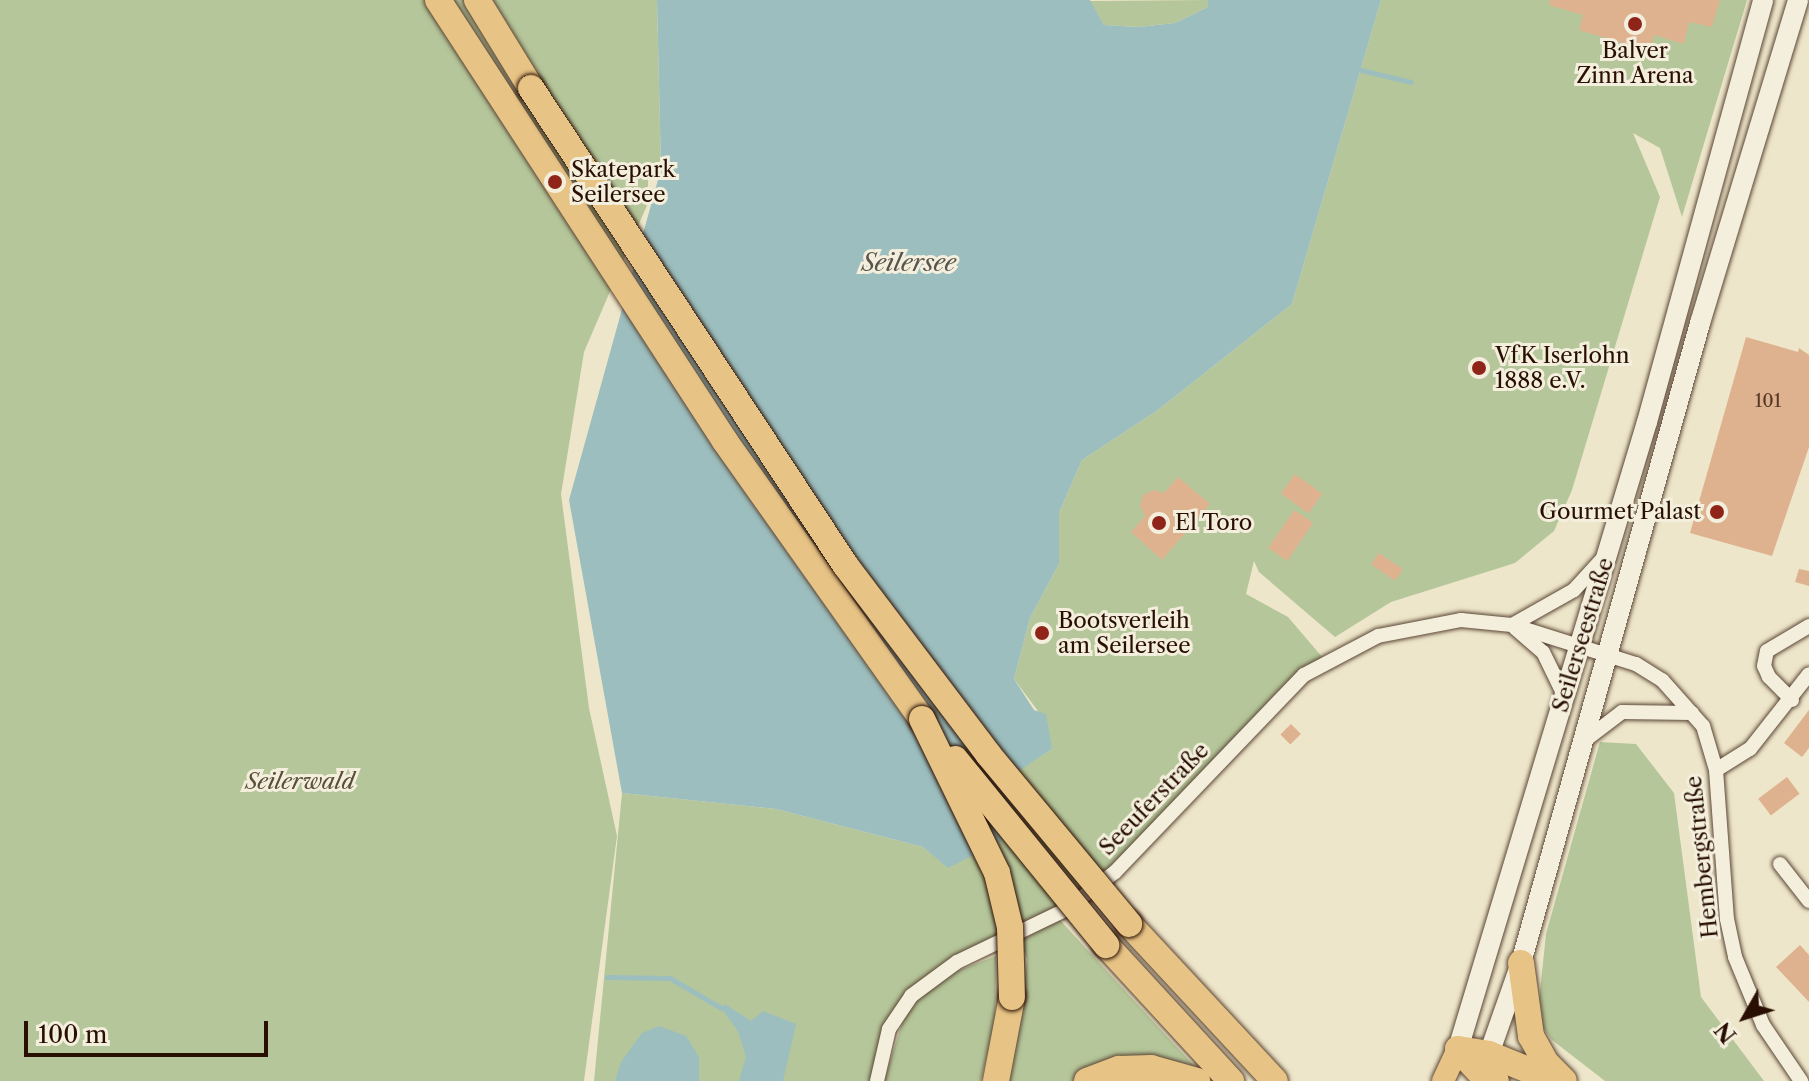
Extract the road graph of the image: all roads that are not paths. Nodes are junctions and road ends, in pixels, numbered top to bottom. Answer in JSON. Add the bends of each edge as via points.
{"nodes":[{"id":1,"x":438,"y":0,"type":"edge"},
{"id":2,"x":477,"y":0,"type":"edge"},
{"id":3,"x":1763,"y":0,"type":"edge"},
{"id":4,"x":1798,"y":0,"type":"edge"},
{"id":5,"x":1610,"y":550,"type":"junction"},
{"id":6,"x":1512,"y":625,"type":"junction"},
{"id":7,"x":1809,"y":626,"type":"edge"},
{"id":8,"x":1580,"y":644,"type":"junction"},
{"id":9,"x":1608,"y":653,"type":"junction"},
{"id":10,"x":1809,"y":674,"type":"edge"},
{"id":11,"x":1564,"y":695,"type":"junction"},
{"id":12,"x":1792,"y":700,"type":"junction"},
{"id":13,"x":1692,"y":713,"type":"junction"},
{"id":14,"x":922,"y":719,"type":"junction"},
{"id":15,"x":1584,"y":741,"type":"junction"},
{"id":16,"x":1716,"y":770,"type":"junction"},
{"id":17,"x":1780,"y":864,"type":"dead end"},
{"id":18,"x":1809,"y":901,"type":"edge"},
{"id":19,"x":1521,"y":963,"type":"junction"},
{"id":20,"x":1458,"y":1049,"type":"junction"},
{"id":21,"x":1487,"y":1073,"type":"edge"},
{"id":22,"x":877,"y":1081,"type":"edge"},
{"id":23,"x":996,"y":1081,"type":"edge"},
{"id":24,"x":1087,"y":1081,"type":"edge"},
{"id":25,"x":1197,"y":1081,"type":"edge"},
{"id":26,"x":1231,"y":1081,"type":"edge"},
{"id":27,"x":1275,"y":1081,"type":"edge"},
{"id":28,"x":1443,"y":1081,"type":"edge"},
{"id":29,"x":1555,"y":1081,"type":"edge"},
{"id":30,"x":1564,"y":1081,"type":"edge"},
{"id":31,"x":1801,"y":1081,"type":"edge"}],
"edges":[{"from":1,"to":14,"type":"highway","via":[[725,441]]},
{"from":2,"to":27,"type":"highway","bridge":true,"via":[[846,566],[988,754],[1129,924]]},
{"from":3,"to":5,"type":"main road","name":"Seilerseestraße"},
{"from":4,"to":9,"type":"main road","name":"Seilerseestraße"},
{"from":5,"to":6,"type":"street","via":[[1574,590]]},
{"from":5,"to":8,"type":"main road","name":"Seilerseestraße"},
{"from":6,"to":8,"type":"street","name":"Seeuferstraße"},
{"from":6,"to":11,"type":"street","via":[[1543,652]]},
{"from":6,"to":22,"type":"street","name":"Seeuferstraße","via":[[1461,620],[1401,628],[1354,646],[1304,675],[1115,872],[1065,910],[957,962],[911,996],[889,1029]]},
{"from":7,"to":12,"type":"street","via":[[1767,651],[1764,666],[1769,677]]},
{"from":8,"to":9,"type":"street","name":"Seeuferstraße"},
{"from":8,"to":11,"type":"main road","name":"Seilerseestraße"},
{"from":9,"to":13,"type":"street","name":"Hembergstraße","via":[[1662,680]]},
{"from":9,"to":15,"type":"main road","name":"Seilerseestraße"},
{"from":10,"to":12,"type":"street"},
{"from":11,"to":20,"type":"main road","name":"Seilerseestraße"},
{"from":12,"to":16,"type":"street","via":[[1750,749]]},
{"from":13,"to":15,"type":"street","via":[[1622,712]]},
{"from":13,"to":16,"type":"street","name":"Hembergstraße","via":[[1703,726]]},
{"from":14,"to":23,"type":"highway","bridge":true,"via":[[997,873],[1010,927],[1012,997]]},
{"from":14,"to":26,"type":"highway","bridge":true,"via":[[1106,945]]},
{"from":15,"to":19,"type":"main road","name":"Seilerseestraße"},
{"from":16,"to":31,"type":"street","name":"Hembergstraße","via":[[1727,919],[1735,957],[1763,1025]]},
{"from":17,"to":18,"type":"street"},
{"from":19,"to":21,"type":"main road","name":"Seilerseestraße"},
{"from":19,"to":30,"type":"highway","via":[[1531,1036]]},
{"from":20,"to":21,"type":"highway"},
{"from":20,"to":28,"type":"main road","name":"Seilerseestraße"},
{"from":21,"to":29,"type":"highway"},
{"from":24,"to":25,"type":"highway","via":[[1119,1069],[1151,1068]]}]}
